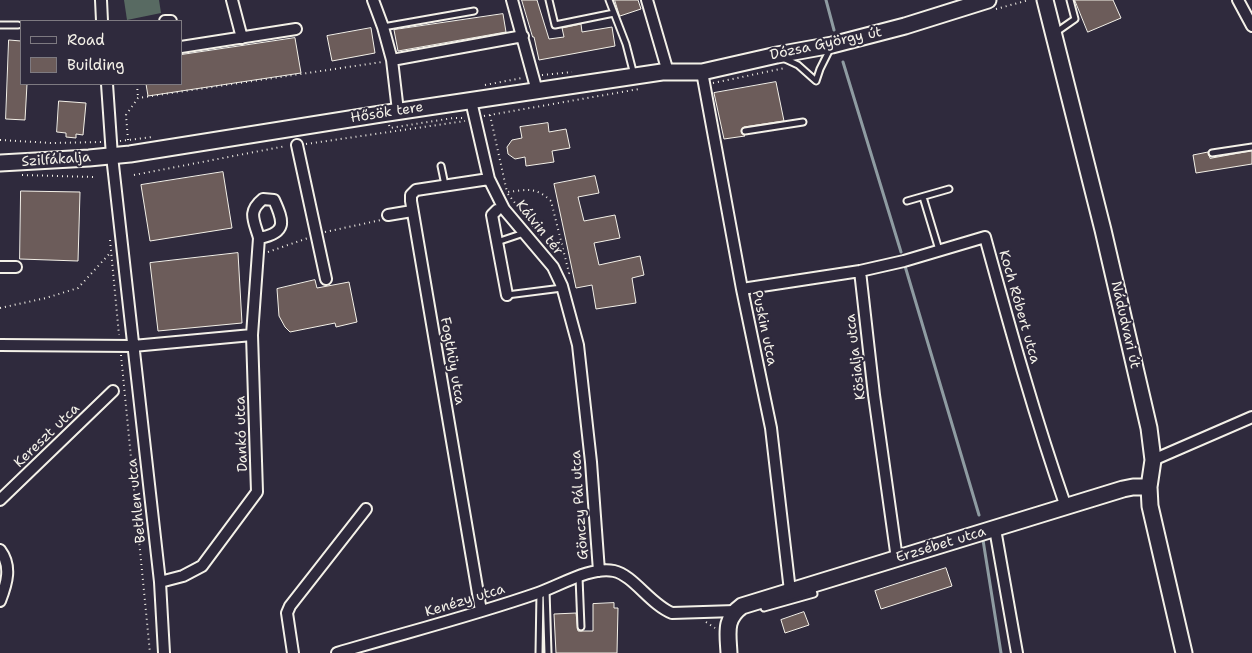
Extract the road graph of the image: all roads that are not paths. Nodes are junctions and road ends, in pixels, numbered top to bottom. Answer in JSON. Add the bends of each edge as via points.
{"nodes":[{"id":1,"x":101,"y":0,"type":"edge"},
{"id":2,"x":232,"y":0,"type":"edge"},
{"id":3,"x":373,"y":0,"type":"edge"},
{"id":4,"x":512,"y":0,"type":"edge"},
{"id":5,"x":550,"y":0,"type":"edge"},
{"id":6,"x":609,"y":0,"type":"edge"},
{"id":7,"x":647,"y":0,"type":"edge"},
{"id":8,"x":988,"y":0,"type":"edge"},
{"id":9,"x":1045,"y":0,"type":"edge"},
{"id":10,"x":1070,"y":0,"type":"edge"},
{"id":11,"x":1238,"y":0,"type":"edge"},
{"id":12,"x":474,"y":11,"type":"dead end"},
{"id":13,"x":614,"y":13,"type":"junction"},
{"id":14,"x":102,"y":20,"type":"edge"},
{"id":15,"x":0,"y":25,"type":"edge"},
{"id":16,"x":18,"y":25,"type":"dead end"},
{"id":17,"x":383,"y":26,"type":"junction"},
{"id":18,"x":1252,"y":26,"type":"edge"},
{"id":19,"x":296,"y":29,"type":"dead end"},
{"id":20,"x":1054,"y":33,"type":"junction"},
{"id":21,"x":523,"y":36,"type":"junction"},
{"id":22,"x":242,"y":38,"type":"junction"},
{"id":23,"x":832,"y":45,"type":"junction"},
{"id":24,"x":182,"y":47,"type":"edge"},
{"id":25,"x":778,"y":55,"type":"junction"},
{"id":26,"x":392,"y":60,"type":"junction"},
{"id":27,"x":665,"y":72,"type":"junction"},
{"id":28,"x":702,"y":72,"type":"junction"},
{"id":29,"x":634,"y":76,"type":"junction"},
{"id":30,"x":107,"y":85,"type":"edge"},
{"id":31,"x":537,"y":91,"type":"junction"},
{"id":32,"x":471,"y":101,"type":"junction"},
{"id":33,"x":398,"y":111,"type":"junction"},
{"id":34,"x":802,"y":122,"type":"dead end"},
{"id":35,"x":746,"y":131,"type":"dead end"},
{"id":36,"x":298,"y":145,"type":"dead end"},
{"id":37,"x":1252,"y":147,"type":"edge"},
{"id":38,"x":1212,"y":153,"type":"dead end"},
{"id":39,"x":112,"y":156,"type":"junction"},
{"id":40,"x":0,"y":163,"type":"edge"},
{"id":41,"x":441,"y":166,"type":"dead end"},
{"id":42,"x":489,"y":179,"type":"junction"},
{"id":43,"x":445,"y":186,"type":"junction"},
{"id":44,"x":949,"y":189,"type":"dead end"},
{"id":45,"x":923,"y":196,"type":"junction"},
{"id":46,"x":907,"y":201,"type":"dead end"},
{"id":47,"x":497,"y":210,"type":"dead end"},
{"id":48,"x":413,"y":213,"type":"junction"},
{"id":49,"x":388,"y":217,"type":"road end"},
{"id":50,"x":524,"y":233,"type":"junction"},
{"id":51,"x":259,"y":238,"type":"dead end"},
{"id":52,"x":497,"y":242,"type":"junction"},
{"id":53,"x":939,"y":250,"type":"junction"},
{"id":54,"x":0,"y":267,"type":"edge"},
{"id":55,"x":16,"y":267,"type":"dead end"},
{"id":56,"x":860,"y":271,"type":"junction"},
{"id":57,"x":326,"y":279,"type":"dead end"},
{"id":58,"x":562,"y":287,"type":"junction"},
{"id":59,"x":742,"y":289,"type":"junction"},
{"id":60,"x":506,"y":295,"type":"joint"},
{"id":61,"x":252,"y":335,"type":"junction"},
{"id":62,"x":0,"y":345,"type":"edge"},
{"id":63,"x":133,"y":346,"type":"junction"},
{"id":64,"x":113,"y":391,"type":"dead end"},
{"id":65,"x":1252,"y":417,"type":"edge"},
{"id":66,"x":1153,"y":460,"type":"junction"},
{"id":67,"x":1149,"y":487,"type":"junction"},
{"id":68,"x":0,"y":500,"type":"edge"},
{"id":69,"x":1066,"y":507,"type":"junction"},
{"id":70,"x":366,"y":509,"type":"dead end"},
{"id":71,"x":995,"y":528,"type":"junction"},
{"id":72,"x":0,"y":550,"type":"edge"},
{"id":73,"x":897,"y":559,"type":"junction"},
{"id":74,"x":599,"y":571,"type":"junction"},
{"id":75,"x":579,"y":577,"type":"junction"},
{"id":76,"x":160,"y":582,"type":"junction"},
{"id":77,"x":812,"y":584,"type":"junction"},
{"id":78,"x":790,"y":590,"type":"junction"},
{"id":79,"x":543,"y":591,"type":"junction"},
{"id":80,"x":762,"y":599,"type":"junction"},
{"id":81,"x":0,"y":601,"type":"edge"},
{"id":82,"x":481,"y":611,"type":"junction"},
{"id":83,"x":735,"y":611,"type":"junction"},
{"id":84,"x":581,"y":627,"type":"dead end"},
{"id":85,"x":164,"y":653,"type":"edge"},
{"id":86,"x":293,"y":653,"type":"edge"},
{"id":87,"x":337,"y":653,"type":"edge"},
{"id":88,"x":538,"y":653,"type":"edge"},
{"id":89,"x":548,"y":653,"type":"edge"},
{"id":90,"x":729,"y":653,"type":"edge"},
{"id":91,"x":1017,"y":653,"type":"edge"},
{"id":92,"x":1184,"y":653,"type":"edge"}],
"edges":[{"from":1,"to":14,"type":"street"},
{"from":2,"to":22,"type":"street"},
{"from":3,"to":17,"type":"street"},
{"from":4,"to":21,"type":"street"},
{"from":5,"to":13,"type":"lane","via":[[555,25]]},
{"from":6,"to":13,"type":"lane"},
{"from":7,"to":27,"type":"street"},
{"from":8,"to":23,"type":"main road","name":"Dózsa György út"},
{"from":9,"to":20,"type":"main road","name":"Nádudvari út"},
{"from":10,"to":20,"type":"lane","via":[[1076,19]]},
{"from":11,"to":18,"type":"street"},
{"from":12,"to":17,"type":"lane"},
{"from":13,"to":29,"type":"lane"},
{"from":15,"to":16,"type":"lane"},
{"from":17,"to":26,"type":"street"},
{"from":19,"to":22,"type":"street"},
{"from":20,"to":66,"type":"main road","name":"Nádudvari út","via":[[1152,443]]},
{"from":21,"to":26,"type":"street"},
{"from":21,"to":31,"type":"street"},
{"from":22,"to":24,"type":"street"},
{"from":23,"to":25,"type":"main road","name":"Dózsa György út"},
{"from":23,"to":25,"type":"lane","via":[[816,81],[798,65]]},
{"from":25,"to":28,"type":"main road","name":"Dózsa György út"},
{"from":26,"to":33,"type":"street"},
{"from":27,"to":28,"type":"main road","name":"Dózsa György út"},
{"from":27,"to":29,"type":"main road","name":"Hősök tere"},
{"from":28,"to":59,"type":"street","name":"Puskin utca"},
{"from":29,"to":31,"type":"main road","name":"Hősök tere"},
{"from":30,"to":39,"type":"street","name":"Bethlen utca"},
{"from":31,"to":32,"type":"main road","name":"Hősök tere"},
{"from":32,"to":33,"type":"main road","name":"Hősök tere"},
{"from":32,"to":42,"type":"street","name":"Kálvin tér"},
{"from":33,"to":39,"type":"main road","name":"Hősök tere"},
{"from":34,"to":35,"type":"lane"},
{"from":36,"to":57,"type":"street"},
{"from":37,"to":38,"type":"lane"},
{"from":39,"to":40,"type":"main road","name":"Szilfákalja"},
{"from":39,"to":63,"type":"street","name":"Bethlen utca"},
{"from":41,"to":43,"type":"lane"},
{"from":42,"to":43,"type":"street","name":"Fogthüy utca"},
{"from":42,"to":50,"type":"street","name":"Kálvin tér","via":[[504,209]]},
{"from":43,"to":48,"type":"street","name":"Fogthüy utca","via":[[416,190],[411,195]]},
{"from":44,"to":45,"type":"lane"},
{"from":45,"to":46,"type":"lane"},
{"from":45,"to":53,"type":"lane"},
{"from":47,"to":52,"type":"street","via":[[492,214]]},
{"from":48,"to":49,"type":"street"},
{"from":48,"to":82,"type":"street","name":"Fogthüy utca"},
{"from":50,"to":52,"type":"lane"},
{"from":50,"to":58,"type":"street","name":"Kálvin tér","via":[[552,267]]},
{"from":51,"to":61,"type":"street","name":"Dankó utca"},
{"from":52,"to":60,"type":"street"},
{"from":53,"to":56,"type":"street","name":"Koch Róbert utca"},
{"from":53,"to":69,"type":"street","name":"Koch Róbert utca","via":[[985,237],[1021,367]]},
{"from":54,"to":55,"type":"street"},
{"from":56,"to":59,"type":"street"},
{"from":56,"to":73,"type":"street","name":"Kösialja utca"},
{"from":58,"to":60,"type":"lane"},
{"from":58,"to":74,"type":"street","name":"Gönczy Pál utca","via":[[578,345]]},
{"from":59,"to":78,"type":"street","name":"Puskin utca","via":[[770,428]]},
{"from":61,"to":63,"type":"street"},
{"from":61,"to":76,"type":"street","name":"Dankó utca","via":[[257,492],[202,566],[183,576]]},
{"from":62,"to":63,"type":"street"},
{"from":63,"to":76,"type":"street","name":"Bethlen utca"},
{"from":64,"to":68,"type":"street","name":"Kereszt utca"},
{"from":65,"to":66,"type":"street"},
{"from":66,"to":67,"type":"main road","name":"Nádudvari út"},
{"from":67,"to":69,"type":"main road","name":"Erzsébet utca","via":[[1123,489]]},
{"from":67,"to":92,"type":"main road","name":"Nádudvari út","via":[[1150,506]]},
{"from":69,"to":71,"type":"main road","name":"Erzsébet utca"},
{"from":70,"to":86,"type":"street","via":[[290,606]]},
{"from":71,"to":73,"type":"main road","name":"Erzsébet utca"},
{"from":71,"to":91,"type":"street"},
{"from":72,"to":81,"type":"street","via":[[8,569]]},
{"from":73,"to":77,"type":"main road","name":"Erzsébet utca"},
{"from":74,"to":75,"type":"street","name":"Kenézy utca"},
{"from":74,"to":83,"type":"street","name":"Gönczy Pál utca","via":[[612,570],[622,574],[672,613]]},
{"from":75,"to":79,"type":"street","name":"Kenézy utca"},
{"from":75,"to":84,"type":"lane"},
{"from":76,"to":85,"type":"street","name":"Bethlen utca"},
{"from":77,"to":78,"type":"main road","name":"Erzsébet utca"},
{"from":77,"to":80,"type":"lane","via":[[814,594],[764,608]]},
{"from":78,"to":80,"type":"main road","name":"Erzsébet utca"},
{"from":79,"to":82,"type":"street","name":"Kenézy utca"},
{"from":79,"to":88,"type":"lane"},
{"from":79,"to":89,"type":"lane"},
{"from":80,"to":83,"type":"main road","name":"Erzsébet utca"},
{"from":82,"to":87,"type":"street","name":"Kenézy utca"},
{"from":83,"to":90,"type":"main road","via":[[728,626]]}]}
